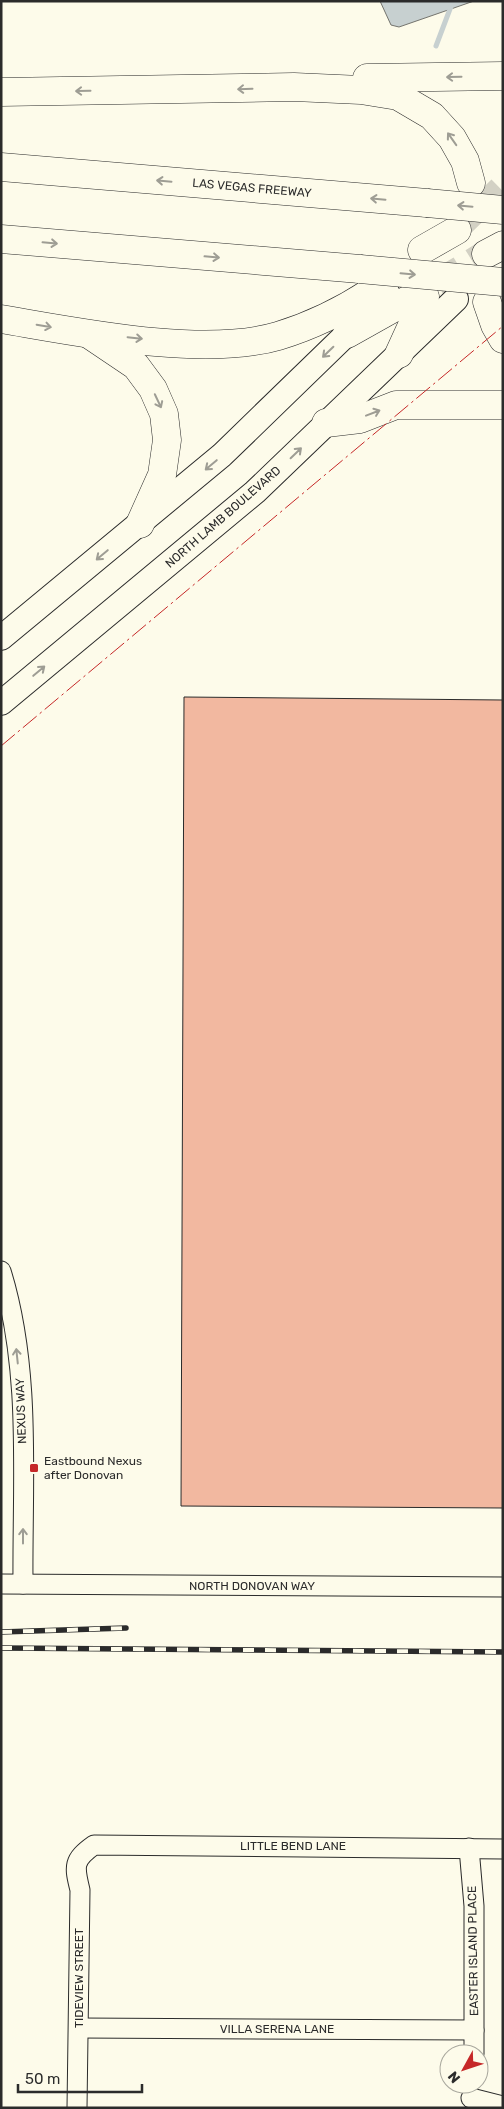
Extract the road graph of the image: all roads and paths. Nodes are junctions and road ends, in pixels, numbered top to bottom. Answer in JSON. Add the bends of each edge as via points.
{"nodes":[{"id":1,"x":503,"y":76,"type":"edge"},
{"id":2,"x":294,"y":87,"type":"junction"},
{"id":3,"x":1,"y":92,"type":"edge"},
{"id":4,"x":1,"y":167,"type":"edge"},
{"id":5,"x":471,"y":183,"type":"dead end"},
{"id":6,"x":503,"y":210,"type":"edge"},
{"id":7,"x":1,"y":239,"type":"edge"},
{"id":8,"x":497,"y":266,"type":"edge"},
{"id":9,"x":391,"y":290,"type":"junction"},
{"id":10,"x":456,"y":299,"type":"tunnel mouth"},
{"id":11,"x":1,"y":319,"type":"edge"},
{"id":12,"x":86,"y":333,"type":"junction"},
{"id":13,"x":347,"y":334,"type":"joint"},
{"id":14,"x":503,"y":339,"type":"edge"},
{"id":15,"x":399,"y":354,"type":"junction"},
{"id":16,"x":503,"y":405,"type":"edge"},
{"id":17,"x":326,"y":423,"type":"junction"},
{"id":18,"x":140,"y":524,"type":"junction"},
{"id":19,"x":1,"y":638,"type":"edge"},
{"id":20,"x":1,"y":703,"type":"edge"},
{"id":21,"x":1,"y":1270,"type":"edge"},
{"id":22,"x":1,"y":1584,"type":"edge"},
{"id":23,"x":23,"y":1584,"type":"junction"},
{"id":24,"x":503,"y":1587,"type":"edge"},
{"id":25,"x":469,"y":1848,"type":"junction"},
{"id":26,"x":503,"y":1849,"type":"edge"},
{"id":27,"x":85,"y":1852,"type":"joint"},
{"id":28,"x":79,"y":2028,"type":"junction"},
{"id":29,"x":474,"y":2030,"type":"junction"},
{"id":30,"x":474,"y":2044,"type":"edge"},
{"id":31,"x":471,"y":2097,"type":"edge"},
{"id":32,"x":503,"y":2106,"type":"edge"},
{"id":33,"x":77,"y":2108,"type":"edge"}],
"edges":[{"from":1,"to":2,"type":"highway","one_way":true,"via":[[364,78]]},
{"from":2,"to":3,"type":"highway","one_way":true},
{"from":5,"to":2,"type":"highway","one_way":true,"via":[[465,162],[452,138],[432,116],[398,96],[361,90]]},
{"from":6,"to":4,"type":"highway","name":"LAS VEGAS FREEWAY","one_way":true,"bridge":true},
{"from":7,"to":9,"type":"highway","one_way":true},
{"from":9,"to":8,"type":"highway","one_way":true,"bridge":true},
{"from":8,"to":14,"type":"highway","via":[[495,325]]},
{"from":12,"to":9,"type":"highway","one_way":true,"via":[[179,343],[228,343],[276,336]]},
{"from":9,"to":13,"type":"highway"},
{"from":9,"to":15,"type":"highway"},
{"from":10,"to":15,"type":"main road","name":"NORTH LAMB BOULEVARD"},
{"from":11,"to":12,"type":"highway","one_way":true},
{"from":12,"to":18,"type":"highway","one_way":true,"via":[[136,366],[164,414],[167,440],[162,475]]},
{"from":13,"to":18,"type":"main road","one_way":true,"via":[[222,455]]},
{"from":15,"to":17,"type":"main road","name":"NORTH LAMB BOULEVARD"},
{"from":17,"to":16,"type":"highway","one_way":true,"via":[[360,419],[396,406]]},
{"from":20,"to":17,"type":"main road","name":"NORTH LAMB BOULEVARD","one_way":true,"via":[[255,492]]},
{"from":18,"to":19,"type":"main road","one_way":true},
{"from":23,"to":21,"type":"street","name":"NEXUS WAY","one_way":true,"via":[[22,1394],[9,1296]]},
{"from":22,"to":23,"type":"street","name":"NORTH DONOVAN WAY"},
{"from":23,"to":24,"type":"street","name":"NORTH DONOVAN WAY"},
{"from":25,"to":26,"type":"street","name":"LITTLE BEND LANE"},
{"from":25,"to":27,"type":"street","name":"LITTLE BEND LANE","via":[[106,1844],[94,1845]]},
{"from":25,"to":29,"type":"street","name":"EASTER ISLAND PLACE","via":[[474,1906]]},
{"from":27,"to":28,"type":"street","name":"TIDEVIEW STREET","via":[[78,1859],[75,1870],[80,1890]]},
{"from":28,"to":29,"type":"street","name":"VILLA SERENA LANE"},
{"from":28,"to":33,"type":"street","name":"TIDEVIEW STREET"},
{"from":29,"to":30,"type":"street","name":"EASTER ISLAND PLACE"},
{"from":31,"to":32,"type":"street"}]}
